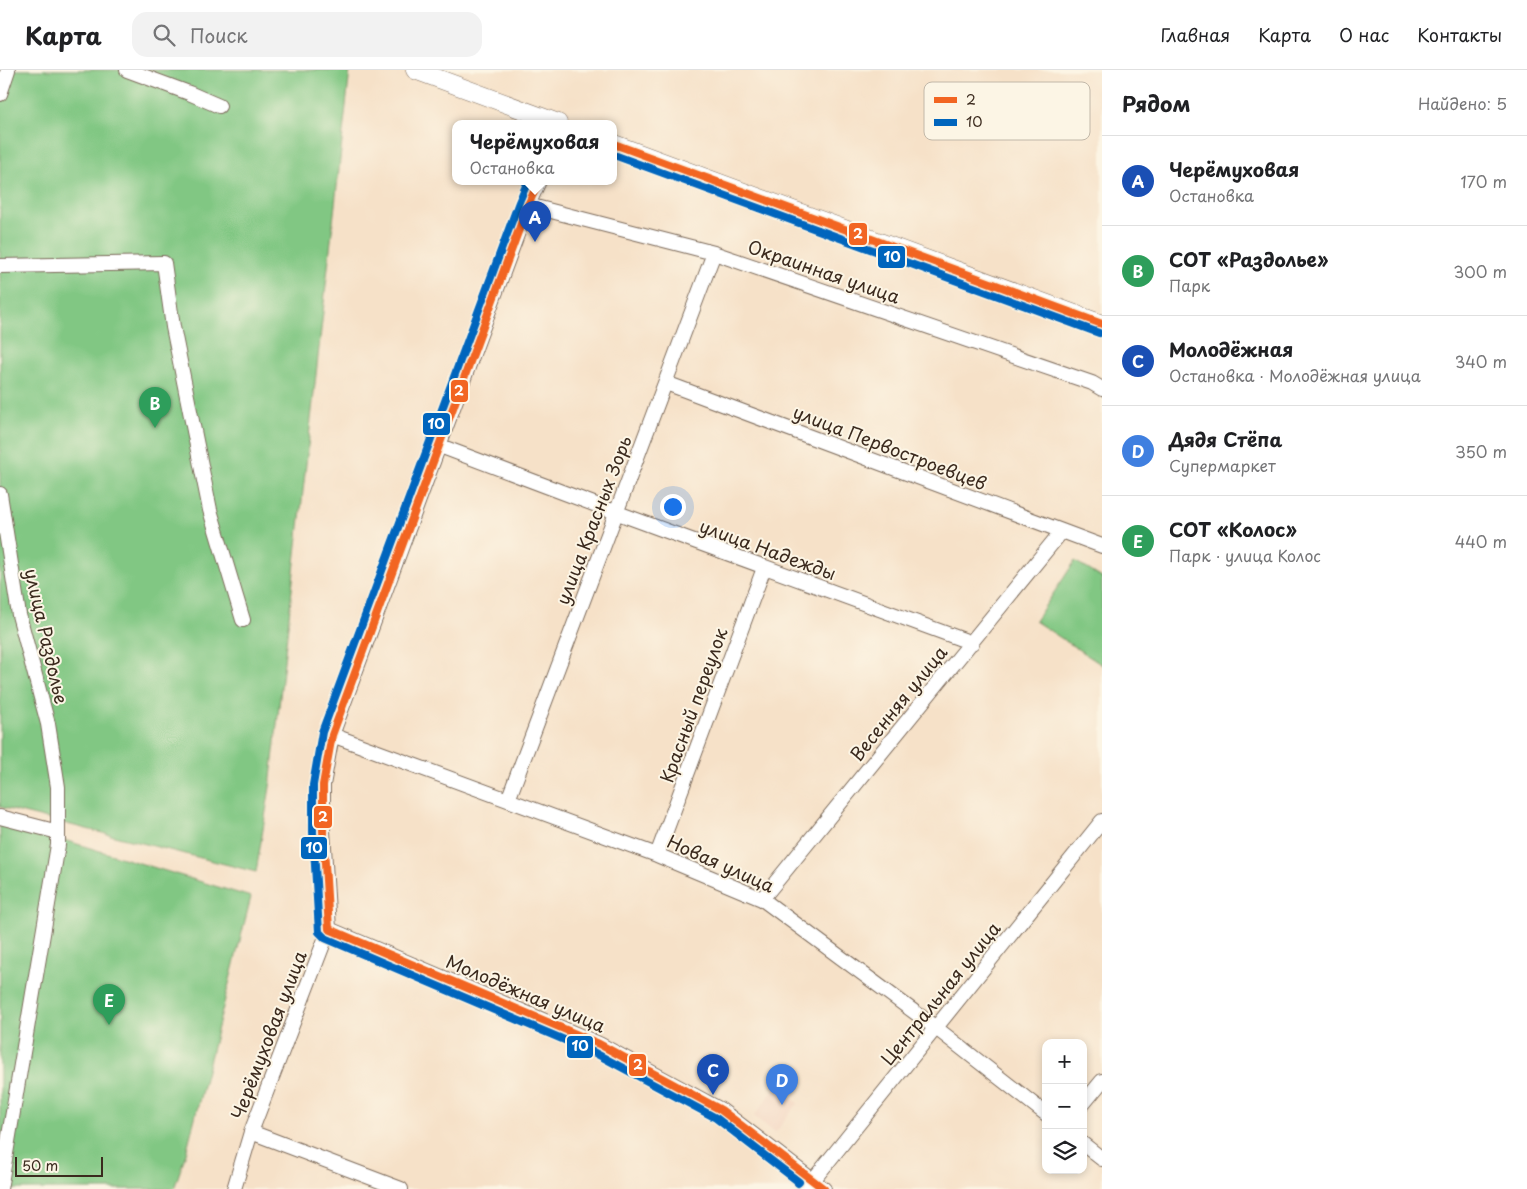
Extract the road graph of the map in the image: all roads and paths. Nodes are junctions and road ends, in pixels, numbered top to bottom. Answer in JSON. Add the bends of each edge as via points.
{"nodes":[{"id":1,"x":8,"y":70,"type":"edge"},
{"id":2,"x":127,"y":70,"type":"edge"},
{"id":3,"x":415,"y":70,"type":"edge"},
{"id":4,"x":0,"y":94,"type":"edge"},
{"id":5,"x":218,"y":106,"type":"dead end"},
{"id":6,"x":550,"y":120,"type":"edge"},
{"id":7,"x":617,"y":145,"type":"edge"},
{"id":8,"x":537,"y":185,"type":"edge"},
{"id":9,"x":528,"y":205,"type":"junction"},
{"id":10,"x":714,"y":253,"type":"junction"},
{"id":11,"x":0,"y":266,"type":"edge"},
{"id":12,"x":1102,"y":324,"type":"edge"},
{"id":13,"x":666,"y":383,"type":"junction"},
{"id":14,"x":1102,"y":389,"type":"edge"},
{"id":15,"x":440,"y":446,"type":"junction"},
{"id":16,"x":0,"y":494,"type":"edge"},
{"id":17,"x":615,"y":512,"type":"junction"},
{"id":18,"x":1062,"y":531,"type":"junction"},
{"id":19,"x":1102,"y":546,"type":"edge"},
{"id":20,"x":764,"y":568,"type":"junction"},
{"id":21,"x":243,"y":620,"type":"dead end"},
{"id":22,"x":972,"y":643,"type":"junction"},
{"id":23,"x":332,"y":735,"type":"junction"},
{"id":24,"x":508,"y":800,"type":"junction"},
{"id":25,"x":0,"y":817,"type":"edge"},
{"id":26,"x":1102,"y":821,"type":"edge"},
{"id":27,"x":58,"y":838,"type":"junction"},
{"id":28,"x":657,"y":855,"type":"junction"},
{"id":29,"x":762,"y":899,"type":"junction"},
{"id":30,"x":329,"y":929,"type":"junction"},
{"id":31,"x":936,"y":1028,"type":"junction"},
{"id":32,"x":1102,"y":1081,"type":"edge"},
{"id":33,"x":1087,"y":1099,"type":"edge"},
{"id":34,"x":1042,"y":1111,"type":"edge"},
{"id":35,"x":251,"y":1132,"type":"junction"},
{"id":36,"x":1087,"y":1147,"type":"edge"},
{"id":37,"x":1102,"y":1159,"type":"edge"},
{"id":38,"x":809,"y":1185,"type":"edge"},
{"id":39,"x":0,"y":1189,"type":"edge"},
{"id":40,"x":234,"y":1189,"type":"edge"},
{"id":41,"x":402,"y":1189,"type":"edge"},
{"id":42,"x":824,"y":1189,"type":"edge"}],
"edges":[{"from":1,"to":4,"type":"street"},
{"from":2,"to":5,"type":"street"},
{"from":3,"to":6,"type":"main road"},
{"from":7,"to":12,"type":"main road"},
{"from":8,"to":9,"type":"street","name":"Черёмуховая улица"},
{"from":9,"to":10,"type":"street","name":"Окраинная улица"},
{"from":9,"to":15,"type":"street","name":"Черёмуховая улица"},
{"from":10,"to":13,"type":"street","name":"улица Красных Зорь"},
{"from":10,"to":14,"type":"street","name":"Окраинная улица"},
{"from":11,"to":21,"type":"street","via":[[164,263],[173,327],[210,510]]},
{"from":13,"to":17,"type":"street","name":"улица Красных Зорь"},
{"from":13,"to":18,"type":"street","name":"улица Первостроевцев"},
{"from":15,"to":17,"type":"street","name":"улица Надежды"},
{"from":15,"to":23,"type":"street","name":"Черёмуховая улица"},
{"from":16,"to":27,"type":"street","name":"улица Раздолье","via":[[19,615],[48,724],[58,787]]},
{"from":17,"to":20,"type":"street","name":"улица Надежды"},
{"from":17,"to":24,"type":"street","name":"улица Красных Зорь"},
{"from":18,"to":19,"type":"street","name":"улица Первостроевцев"},
{"from":18,"to":22,"type":"street","name":"Весенняя улица"},
{"from":20,"to":22,"type":"street","name":"улица Надежды"},
{"from":20,"to":28,"type":"street","name":"Красный переулок"},
{"from":22,"to":29,"type":"street","name":"Весенняя улица"},
{"from":23,"to":24,"type":"street","name":"Новая улица"},
{"from":23,"to":30,"type":"street","name":"Черёмуховая улица","via":[[323,786]]},
{"from":24,"to":28,"type":"street","name":"Новая улица"},
{"from":25,"to":27,"type":"street"},
{"from":26,"to":31,"type":"street","name":"Центральная улица"},
{"from":27,"to":39,"type":"street","name":"улица Раздолье"},
{"from":28,"to":29,"type":"street","name":"Новая улица"},
{"from":29,"to":31,"type":"street","name":"Новая улица"},
{"from":30,"to":35,"type":"street","name":"Черёмуховая улица"},
{"from":30,"to":38,"type":"street","name":"Молодёжная улица","via":[[599,1044],[721,1110]]},
{"from":31,"to":34,"type":"street","name":"Новая улица"},
{"from":31,"to":38,"type":"street","name":"Центральная улица"},
{"from":32,"to":33,"type":"street"},
{"from":35,"to":40,"type":"street","name":"Черёмуховая улица"},
{"from":35,"to":41,"type":"street"},
{"from":36,"to":37,"type":"street"},
{"from":38,"to":42,"type":"street","name":"Молодёжная улица"}]}
